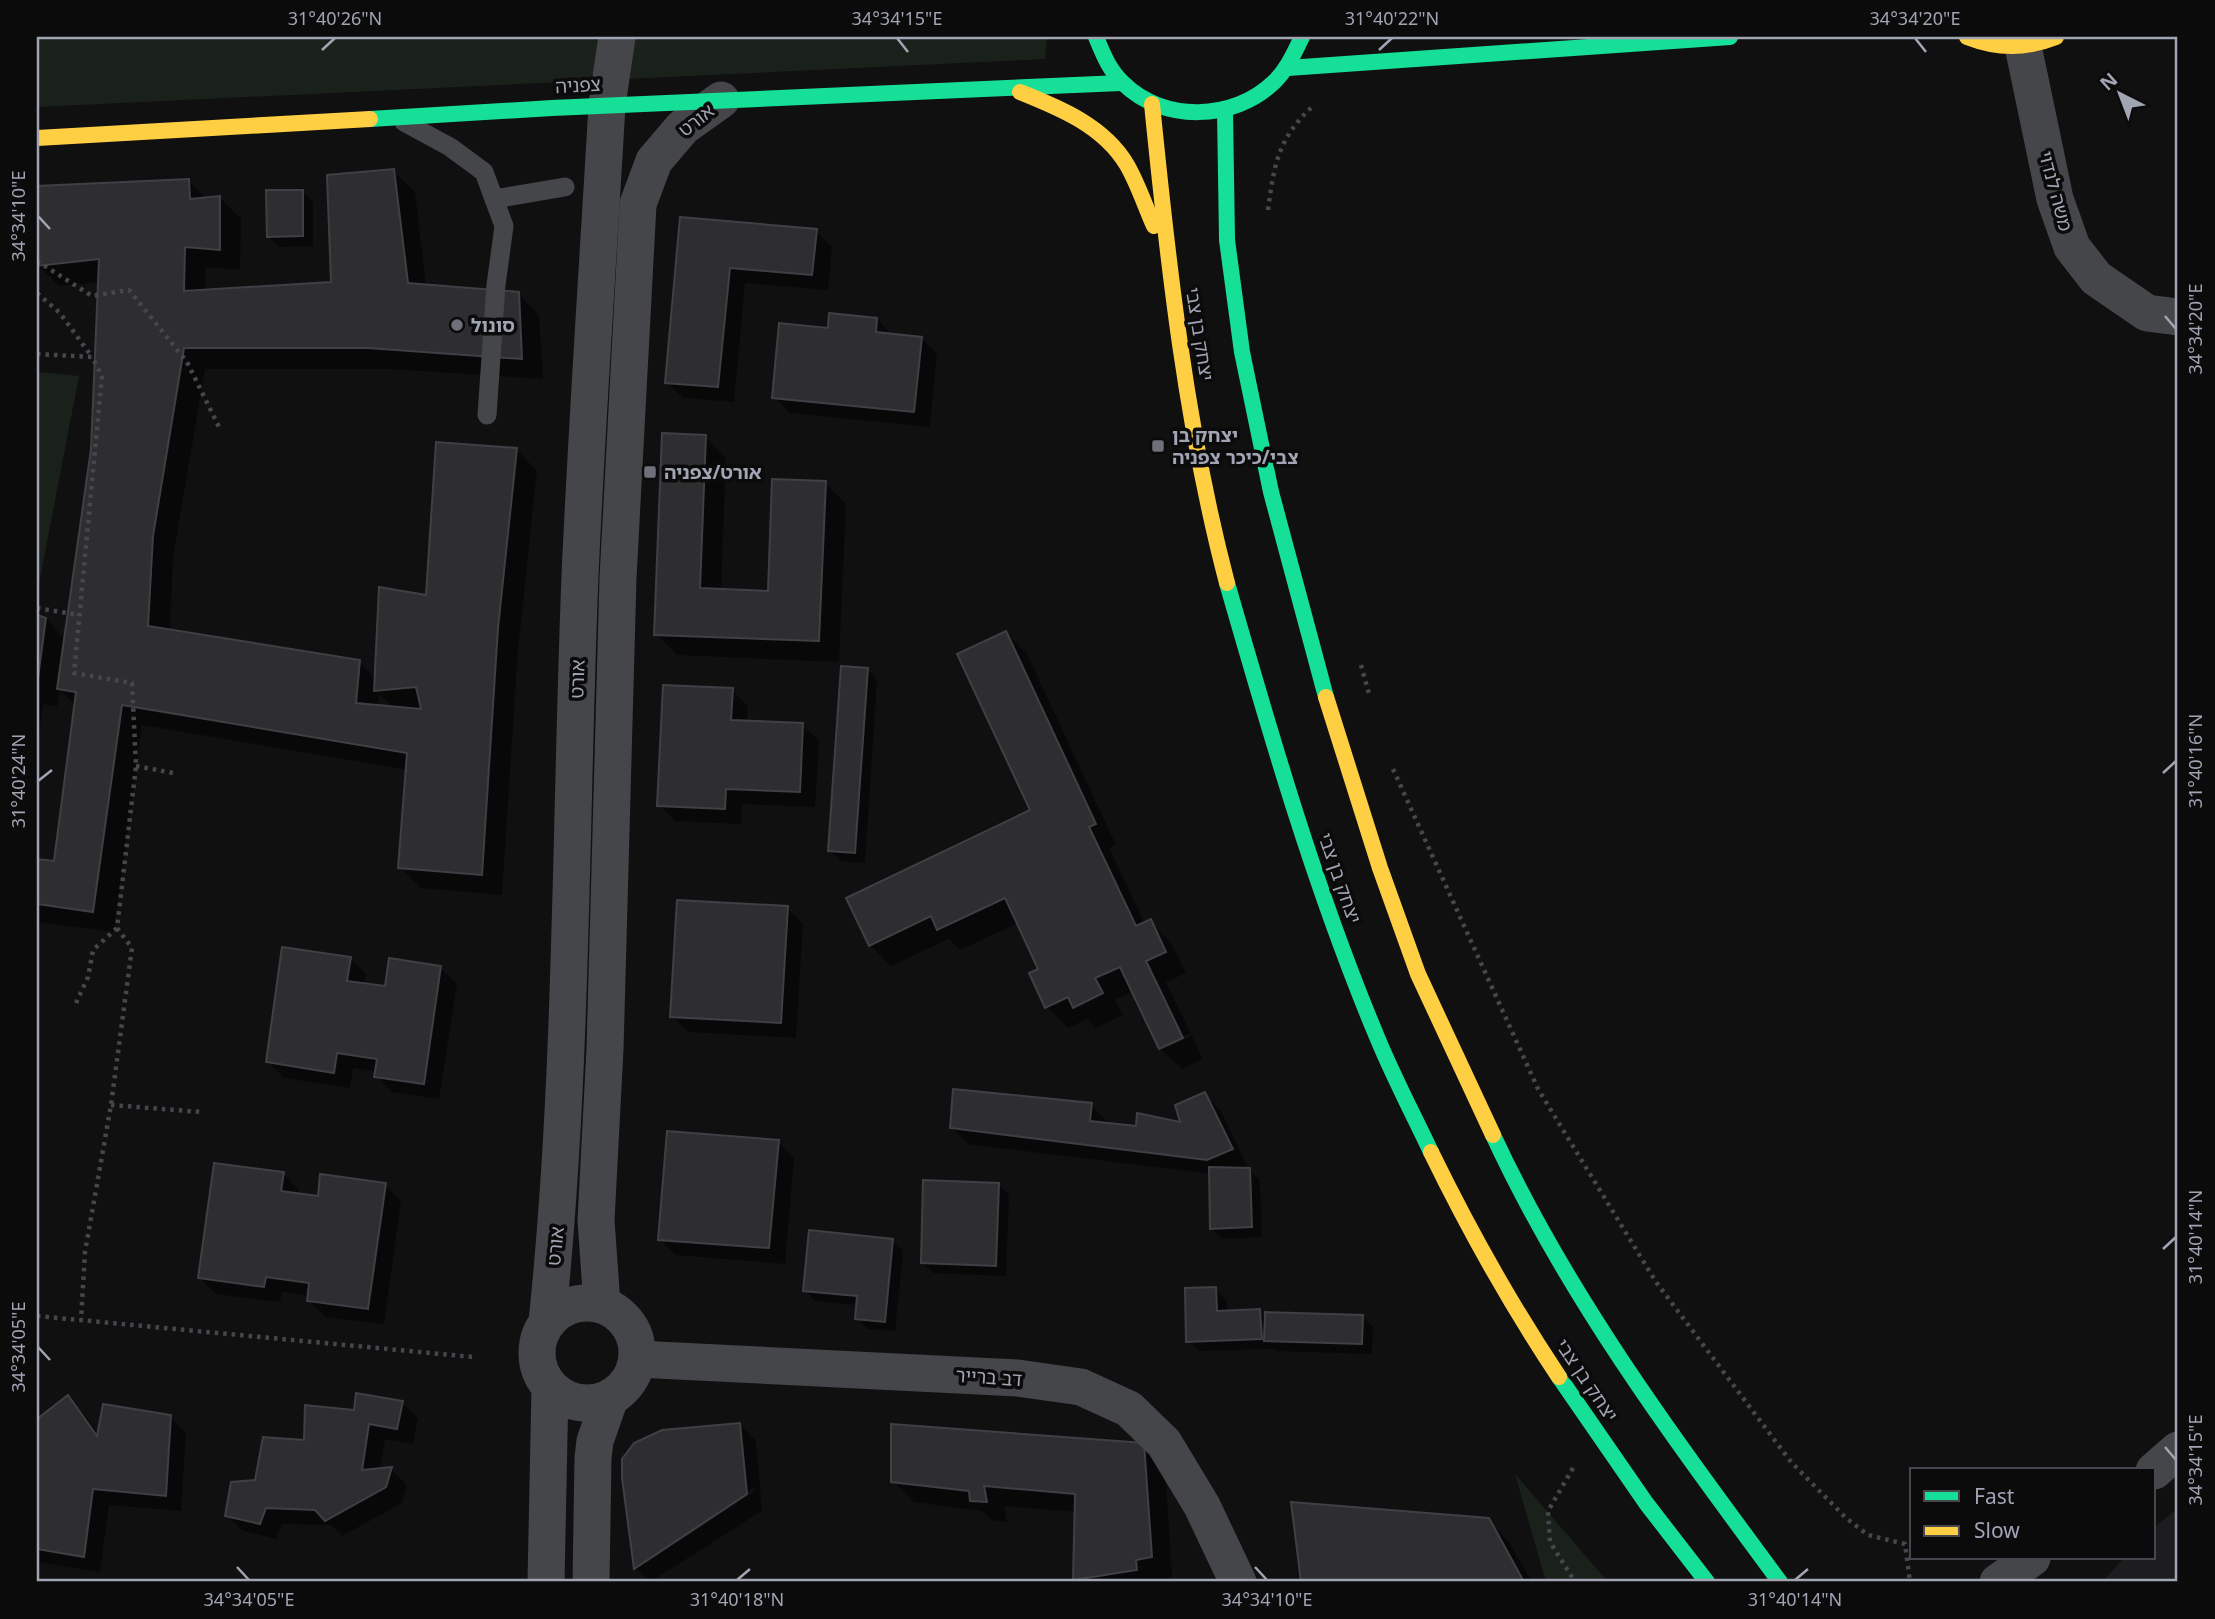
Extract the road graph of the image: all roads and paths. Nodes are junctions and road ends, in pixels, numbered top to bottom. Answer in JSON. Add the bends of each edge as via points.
{"nodes":[{"id":1,"x":617,"y":37,"type":"edge"},
{"id":2,"x":1096,"y":37,"type":"edge"},
{"id":3,"x":1302,"y":37,"type":"edge"},
{"id":4,"x":1730,"y":37,"type":"edge"},
{"id":5,"x":1967,"y":37,"type":"edge"},
{"id":6,"x":2039,"y":41,"type":"edge"},
{"id":7,"x":1287,"y":68,"type":"junction"},
{"id":8,"x":1121,"y":83,"type":"junction"},
{"id":9,"x":1012,"y":88,"type":"junction"},
{"id":10,"x":721,"y":100,"type":"junction"},
{"id":11,"x":1317,"y":103,"type":"dead end"},
{"id":12,"x":1152,"y":104,"type":"junction"},
{"id":13,"x":607,"y":105,"type":"junction"},
{"id":14,"x":1225,"y":111,"type":"junction"},
{"id":15,"x":394,"y":117,"type":"junction"},
{"id":16,"x":37,"y":138,"type":"edge"},
{"id":17,"x":565,"y":187,"type":"dead end"},
{"id":18,"x":494,"y":199,"type":"junction"},
{"id":19,"x":1267,"y":219,"type":"dead end"},
{"id":20,"x":1167,"y":256,"type":"junction"},
{"id":21,"x":37,"y":261,"type":"edge"},
{"id":22,"x":37,"y":293,"type":"edge"},
{"id":23,"x":2178,"y":317,"type":"edge"},
{"id":24,"x":37,"y":354,"type":"edge"},
{"id":25,"x":92,"y":357,"type":"junction"},
{"id":26,"x":487,"y":415,"type":"dead end"},
{"id":27,"x":220,"y":429,"type":"dead end"},
{"id":28,"x":37,"y":608,"type":"edge"},
{"id":29,"x":79,"y":615,"type":"junction"},
{"id":30,"x":1357,"y":654,"type":"dead end"},
{"id":31,"x":1373,"y":706,"type":"dead end"},
{"id":32,"x":1389,"y":758,"type":"dead end"},
{"id":33,"x":135,"y":766,"type":"junction"},
{"id":34,"x":173,"y":773,"type":"dead end"},
{"id":35,"x":117,"y":928,"type":"junction"},
{"id":36,"x":76,"y":1003,"type":"dead end"},
{"id":37,"x":111,"y":1105,"type":"junction"},
{"id":38,"x":201,"y":1112,"type":"dead end"},
{"id":39,"x":602,"y":1305,"type":"junction"},
{"id":40,"x":37,"y":1316,"type":"edge"},
{"id":41,"x":81,"y":1320,"type":"junction"},
{"id":42,"x":547,"y":1322,"type":"junction"},
{"id":43,"x":473,"y":1357,"type":"dead end"},
{"id":44,"x":637,"y":1359,"type":"junction"},
{"id":45,"x":550,"y":1388,"type":"junction"},
{"id":46,"x":610,"y":1398,"type":"junction"},
{"id":47,"x":2178,"y":1450,"type":"edge"},
{"id":48,"x":1578,"y":1461,"type":"dead end"},
{"id":49,"x":2156,"y":1469,"type":"edge"},
{"id":50,"x":2029,"y":1560,"type":"edge"},
{"id":51,"x":2058,"y":1560,"type":"edge"},
{"id":52,"x":1764,"y":1562,"type":"junction"},
{"id":53,"x":546,"y":1582,"type":"edge"},
{"id":54,"x":591,"y":1582,"type":"edge"},
{"id":55,"x":1238,"y":1582,"type":"edge"},
{"id":56,"x":1575,"y":1582,"type":"edge"},
{"id":57,"x":1707,"y":1582,"type":"edge"},
{"id":58,"x":1780,"y":1582,"type":"edge"},
{"id":59,"x":1791,"y":1582,"type":"edge"},
{"id":60,"x":1910,"y":1582,"type":"edge"},
{"id":61,"x":1997,"y":1582,"type":"edge"},
{"id":62,"x":2032,"y":1582,"type":"edge"}],
"edges":[{"from":1,"to":13,"type":"street","name":"אורט"},
{"from":2,"to":8,"type":"street","via":[[1100,52]]},
{"from":3,"to":7,"type":"street"},
{"from":4,"to":7,"type":"street"},
{"from":5,"to":6,"type":"street","via":[[2008,48]]},
{"from":6,"to":23,"type":"street","name":"משה לנדוי","via":[[2055,199],[2072,247],[2096,278],[2147,313]]},
{"from":7,"to":14,"type":"street","via":[[1260,94]]},
{"from":8,"to":9,"type":"street","name":"צפניה"},
{"from":8,"to":12,"type":"street"},
{"from":9,"to":10,"type":"street","name":"צפניה"},
{"from":9,"to":20,"type":"street","via":[[1062,108],[1105,138],[1126,163]]},
{"from":10,"to":13,"type":"street","name":"צפניה"},
{"from":10,"to":39,"type":"street","name":"אורט","via":[[683,127],[654,161],[638,204],[618,578],[596,1220]]},
{"from":11,"to":19,"type":"path","via":[[1283,141],[1273,172]]},
{"from":12,"to":14,"type":"street","via":[[1188,114]]},
{"from":12,"to":20,"type":"street","name":"יצחק בן צבי"},
{"from":13,"to":15,"type":"street","name":"צפניה"},
{"from":13,"to":42,"type":"street","name":"אורט","via":[[580,576],[562,1149]]},
{"from":14,"to":52,"type":"street","name":"יצחק בן צבי","via":[[1227,240],[1242,352],[1271,492],[1322,684],[1418,974],[1509,1170],[1585,1305],[1676,1442]]},
{"from":15,"to":16,"type":"street","name":"צפניה"},
{"from":15,"to":18,"type":"lane","via":[[450,147],[484,172]]},
{"from":17,"to":18,"type":"lane"},
{"from":18,"to":26,"type":"lane","via":[[504,226]]},
{"from":20,"to":57,"type":"street","name":"יצחק בן צבי","via":[[1200,462],[1226,579],[1321,891],[1377,1038],[1460,1212],[1530,1333],[1646,1503]]},
{"from":21,"to":27,"type":"path","via":[[92,296],[129,290],[187,362]]},
{"from":22,"to":25,"type":"path","via":[[60,313]]},
{"from":24,"to":25,"type":"path"},
{"from":25,"to":29,"type":"path","via":[[102,376]]},
{"from":28,"to":29,"type":"path"},
{"from":29,"to":33,"type":"path","via":[[74,673],[132,683]]},
{"from":30,"to":31,"type":"path"},
{"from":32,"to":60,"type":"path","via":[[1538,1089],[1656,1282],[1791,1462],[1868,1535],[1905,1544]]},
{"from":33,"to":34,"type":"path"},
{"from":33,"to":35,"type":"path"},
{"from":35,"to":36,"type":"path","via":[[93,950]]},
{"from":35,"to":37,"type":"path","via":[[132,947]]},
{"from":37,"to":38,"type":"path"},
{"from":37,"to":41,"type":"path","via":[[85,1252]]},
{"from":39,"to":42,"type":"street","via":[[572,1305]]},
{"from":39,"to":44,"type":"street","via":[[629,1326]]},
{"from":40,"to":41,"type":"path"},
{"from":41,"to":43,"type":"path"},
{"from":42,"to":45,"type":"street","via":[[536,1354]]},
{"from":44,"to":46,"type":"street","via":[[623,1388]]},
{"from":44,"to":55,"type":"street","name":"דב ברייר","via":[[1018,1378],[1081,1387],[1129,1409],[1164,1443],[1202,1506]]},
{"from":45,"to":46,"type":"street","via":[[570,1401],[594,1403]]},
{"from":45,"to":53,"type":"street"},
{"from":46,"to":54,"type":"street","via":[[593,1458]]},
{"from":47,"to":49,"type":"street"},
{"from":48,"to":56,"type":"path","via":[[1548,1511],[1550,1542]]},
{"from":50,"to":61,"type":"street"},
{"from":51,"to":62,"type":"street"},
{"from":52,"to":58,"type":"street","name":"יצחק בן צבי"},
{"from":52,"to":59,"type":"street"}]}
